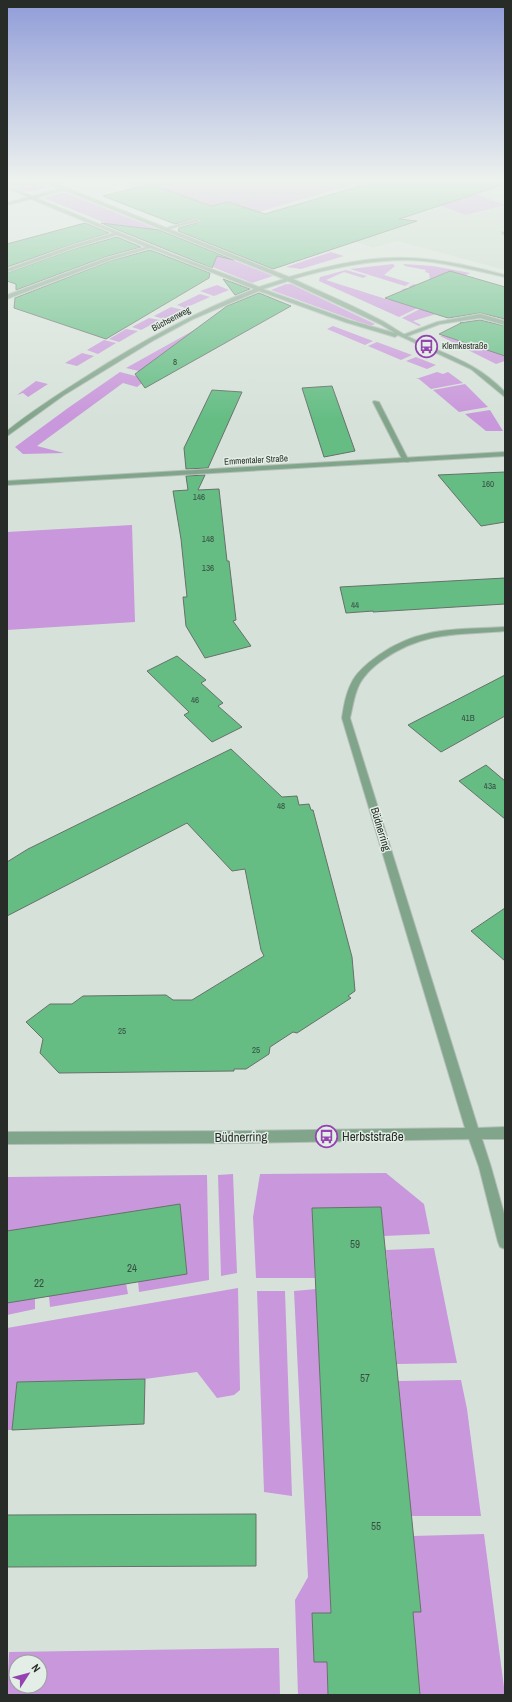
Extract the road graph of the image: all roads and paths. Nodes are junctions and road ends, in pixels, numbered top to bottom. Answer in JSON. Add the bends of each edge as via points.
{"nodes":[{"id":1,"x":37,"y":259,"type":"edge"},
{"id":2,"x":107,"y":259,"type":"edge"},
{"id":3,"x":182,"y":259,"type":"edge"},
{"id":4,"x":241,"y":259,"type":"edge"},
{"id":5,"x":392,"y":259,"type":"edge"},
{"id":6,"x":404,"y":259,"type":"edge"},
{"id":7,"x":7,"y":270,"type":"edge"},
{"id":8,"x":505,"y":276,"type":"edge"},
{"id":9,"x":290,"y":279,"type":"junction"},
{"id":10,"x":259,"y":289,"type":"junction"},
{"id":11,"x":7,"y":297,"type":"edge"},
{"id":12,"x":505,"y":323,"type":"edge"},
{"id":13,"x":403,"y":336,"type":"junction"},
{"id":14,"x":505,"y":395,"type":"edge"},
{"id":15,"x":376,"y":402,"type":"dead end"},
{"id":16,"x":7,"y":434,"type":"edge"},
{"id":17,"x":505,"y":454,"type":"edge"},
{"id":18,"x":406,"y":461,"type":"junction"},
{"id":19,"x":7,"y":483,"type":"edge"},
{"id":20,"x":505,"y":629,"type":"edge"},
{"id":21,"x":474,"y":1133,"type":"junction"},
{"id":22,"x":505,"y":1133,"type":"edge"},
{"id":23,"x":7,"y":1138,"type":"edge"},
{"id":24,"x":505,"y":1242,"type":"edge"}],
"edges":[{"from":1,"to":7,"type":"street"},
{"from":2,"to":11,"type":"street"},
{"from":3,"to":10,"type":"street"},
{"from":4,"to":9,"type":"street"},
{"from":5,"to":9,"type":"street","name":"Büchsenweg","via":[[359,262]]},
{"from":6,"to":8,"type":"street","name":"Büchsenweg","via":[[456,264]]},
{"from":9,"to":10,"type":"street","name":"Büchsenweg"},
{"from":9,"to":13,"type":"street","via":[[382,323]]},
{"from":10,"to":13,"type":"street","via":[[367,328]]},
{"from":10,"to":16,"type":"street","name":"Büchsenweg","via":[[186,320],[114,360],[29,416]]},
{"from":12,"to":13,"type":"street","via":[[480,316],[439,323]]},
{"from":13,"to":14,"type":"street","via":[[473,368]]},
{"from":15,"to":18,"type":"street"},
{"from":17,"to":18,"type":"street","name":"Emmentaler Straße"},
{"from":18,"to":19,"type":"street","name":"Emmentaler Straße"},
{"from":20,"to":21,"type":"street","name":"Büdnerring","via":[[436,634],[410,642],[379,658],[361,675],[352,690],[346,718]]},
{"from":21,"to":22,"type":"street","name":"Büdnerring"},
{"from":21,"to":23,"type":"street","name":"Büdnerring"},
{"from":21,"to":24,"type":"street"}]}
